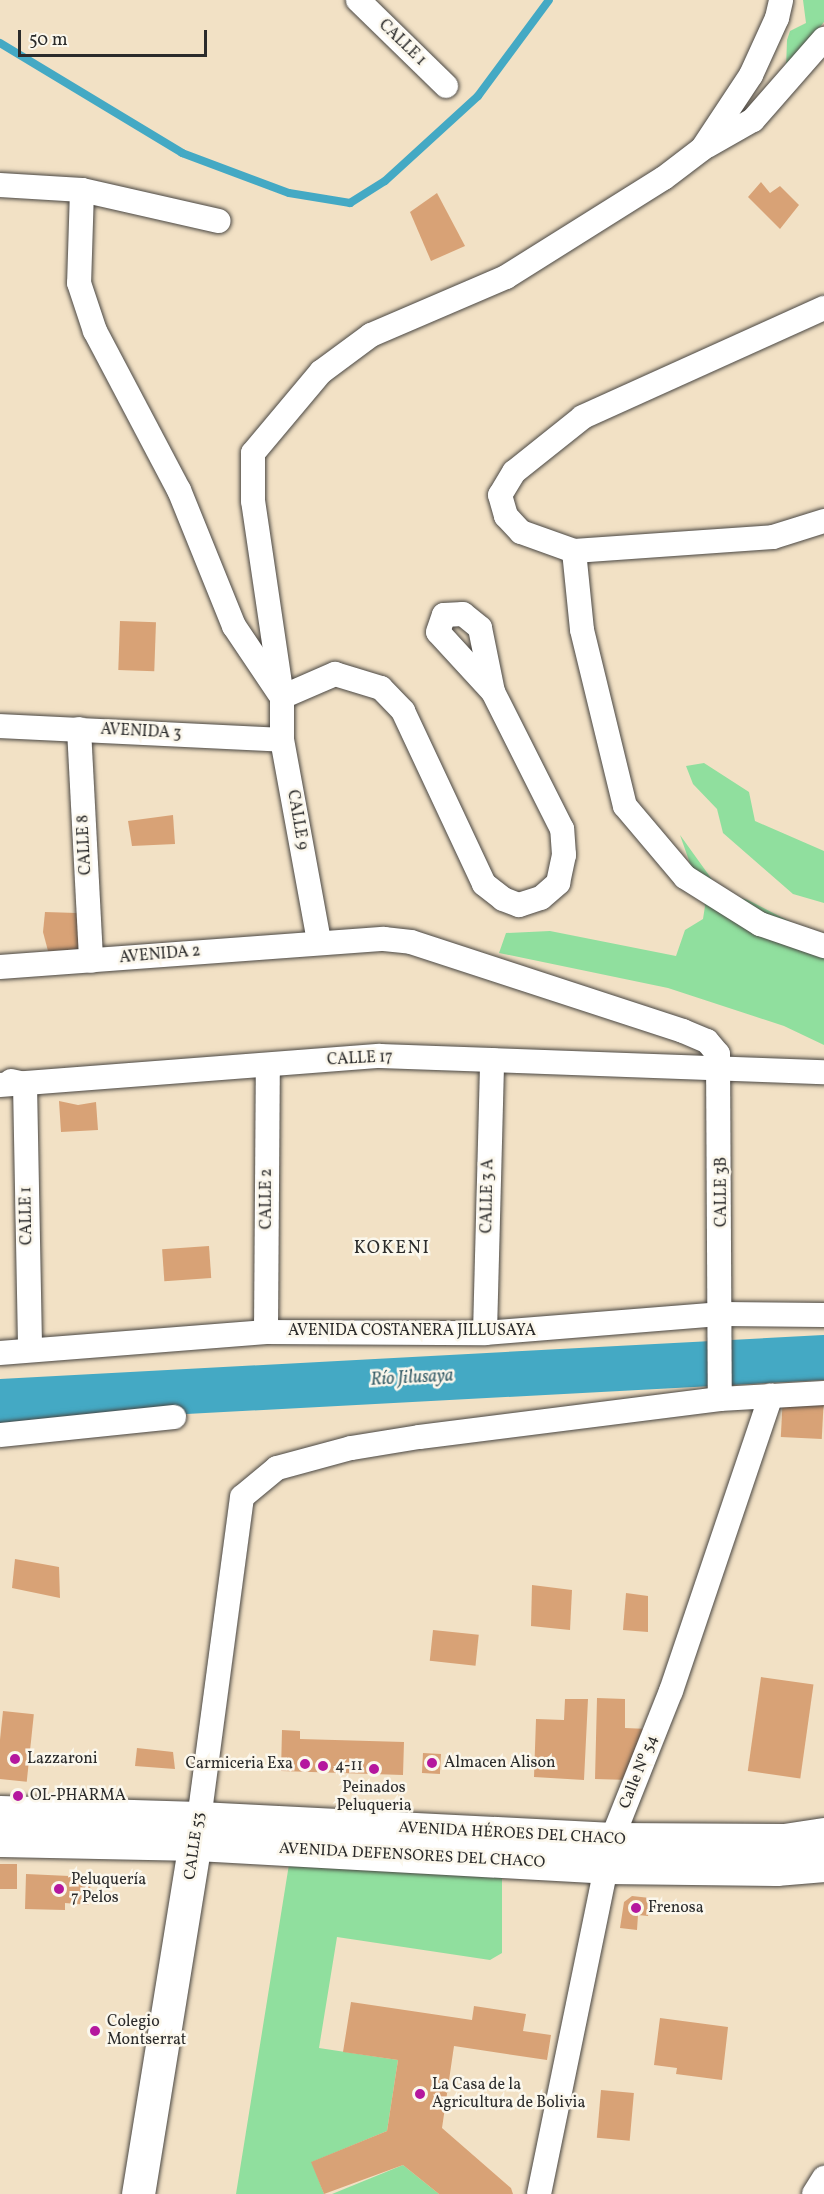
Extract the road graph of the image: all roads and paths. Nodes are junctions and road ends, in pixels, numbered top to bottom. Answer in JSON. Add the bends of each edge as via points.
{"nodes":[{"id":1,"x":358,"y":0,"type":"edge"},
{"id":2,"x":781,"y":0,"type":"edge"},
{"id":3,"x":824,"y":39,"type":"edge"},
{"id":4,"x":446,"y":87,"type":"dead end"},
{"id":5,"x":702,"y":149,"type":"junction"},
{"id":6,"x":0,"y":186,"type":"edge"},
{"id":7,"x":82,"y":190,"type":"junction"},
{"id":8,"x":219,"y":221,"type":"dead end"},
{"id":9,"x":824,"y":308,"type":"edge"},
{"id":10,"x":824,"y":520,"type":"edge"},
{"id":11,"x":574,"y":551,"type":"junction"},
{"id":12,"x":493,"y":692,"type":"dead end"},
{"id":13,"x":282,"y":698,"type":"junction"},
{"id":14,"x":0,"y":726,"type":"edge"},
{"id":15,"x":79,"y":729,"type":"junction"},
{"id":16,"x":282,"y":740,"type":"junction"},
{"id":17,"x":319,"y":942,"type":"junction"},
{"id":18,"x":824,"y":946,"type":"edge"},
{"id":19,"x":91,"y":961,"type":"junction"},
{"id":20,"x":0,"y":967,"type":"edge"},
{"id":21,"x":492,"y":1060,"type":"junction"},
{"id":22,"x":268,"y":1066,"type":"junction"},
{"id":23,"x":721,"y":1071,"type":"junction"},
{"id":24,"x":824,"y":1072,"type":"edge"},
{"id":25,"x":0,"y":1078,"type":"edge"},
{"id":26,"x":25,"y":1084,"type":"junction"},
{"id":27,"x":0,"y":1085,"type":"edge"},
{"id":28,"x":722,"y":1314,"type":"junction"},
{"id":29,"x":824,"y":1315,"type":"edge"},
{"id":30,"x":266,"y":1332,"type":"junction"},
{"id":31,"x":485,"y":1333,"type":"junction"},
{"id":32,"x":30,"y":1349,"type":"junction"},
{"id":33,"x":0,"y":1353,"type":"edge"},
{"id":34,"x":824,"y":1393,"type":"edge"},
{"id":35,"x":771,"y":1395,"type":"junction"},
{"id":36,"x":720,"y":1399,"type":"junction"},
{"id":37,"x":174,"y":1417,"type":"dead end"},
{"id":38,"x":0,"y":1435,"type":"edge"},
{"id":39,"x":0,"y":1812,"type":"edge"},
{"id":40,"x":198,"y":1831,"type":"junction"},
{"id":41,"x":824,"y":1834,"type":"edge"},
{"id":42,"x":0,"y":1840,"type":"edge"},
{"id":43,"x":609,"y":1853,"type":"junction"},
{"id":44,"x":824,"y":1865,"type":"edge"},
{"id":45,"x":824,"y":2178,"type":"edge"},
{"id":46,"x":138,"y":2194,"type":"edge"},
{"id":47,"x":539,"y":2194,"type":"edge"},
{"id":48,"x":814,"y":2194,"type":"edge"}],
"edges":[{"from":1,"to":4,"type":"street","name":"CALLE 1"},
{"from":2,"to":5,"type":"street","via":[[751,75]]},
{"from":3,"to":5,"type":"street","via":[[753,120]]},
{"from":5,"to":13,"type":"street","name":"CALLE 9","via":[[664,178],[506,277],[371,335],[321,372],[253,453],[253,501]]},
{"from":6,"to":7,"type":"street"},
{"from":7,"to":8,"type":"street"},
{"from":7,"to":13,"type":"street","via":[[79,283],[95,331],[179,490],[234,626]]},
{"from":9,"to":11,"type":"street","via":[[583,417],[514,472],[500,495],[506,516],[521,532]]},
{"from":10,"to":11,"type":"street","via":[[773,537]]},
{"from":11,"to":18,"type":"street","via":[[582,630],[625,806],[685,878],[760,924]]},
{"from":12,"to":13,"type":"street","via":[[562,829],[564,855],[558,883],[541,898],[519,905],[503,899],[484,884],[403,711],[381,688],[335,674]]},
{"from":13,"to":16,"type":"street","name":"CALLE 9"},
{"from":14,"to":15,"type":"street","name":"AVENIDA 3"},
{"from":15,"to":16,"type":"street","name":"AVENIDA 3"},
{"from":15,"to":19,"type":"street","name":"CALLE 8"},
{"from":16,"to":17,"type":"street","name":"CALLE 9"},
{"from":17,"to":19,"type":"street","name":"AVENIDA 2"},
{"from":17,"to":23,"type":"street","name":"AVENIDA 2","via":[[411,942],[683,1030],[707,1041],[718,1054]]},
{"from":19,"to":20,"type":"street","name":"AVENIDA 2"},
{"from":21,"to":22,"type":"street","name":"CALLE 17","via":[[380,1056]]},
{"from":21,"to":23,"type":"street","name":"CALLE 17"},
{"from":21,"to":31,"type":"street","name":"CALLE 3 A"},
{"from":22,"to":26,"type":"street","name":"CALLE 17","via":[[189,1068]]},
{"from":22,"to":30,"type":"street","name":"CALLE 2"},
{"from":23,"to":24,"type":"street","name":"CALLE 17"},
{"from":23,"to":28,"type":"street","name":"CALLE 3B"},
{"from":25,"to":26,"type":"street"},
{"from":26,"to":27,"type":"street","name":"CALLE 17"},
{"from":26,"to":32,"type":"street","name":"CALLE 1"},
{"from":28,"to":29,"type":"street","name":"AVENIDA COSTANERA JILLUSAYA"},
{"from":28,"to":31,"type":"street","name":"AVENIDA COSTANERA JILLUSAYA"},
{"from":28,"to":36,"type":"street","name":"CALLE 3B"},
{"from":30,"to":31,"type":"street","name":"AVENIDA COSTANERA JILLUSAYA"},
{"from":30,"to":32,"type":"street","name":"AVENIDA COSTANERA JILLUSAYA"},
{"from":32,"to":33,"type":"street","name":"AVENIDA COSTANERA JILLUSAYA"},
{"from":34,"to":35,"type":"street"},
{"from":35,"to":36,"type":"street"},
{"from":35,"to":43,"type":"street","name":"Calle Nº 54","via":[[670,1691]]},
{"from":36,"to":40,"type":"street","name":"CALLE 53","via":[[351,1448],[277,1468],[242,1497]]},
{"from":37,"to":38,"type":"street"},
{"from":39,"to":40,"type":"main road","name":"AVENIDA DEFENSORES DEL CHACO"},
{"from":40,"to":42,"type":"main road","name":"AVENIDA DEFENSORES DEL CHACO"},
{"from":40,"to":43,"type":"main road","name":"AVENIDA DEFENSORES DEL CHACO"},
{"from":40,"to":46,"type":"main road","name":"CALLE 53"},
{"from":41,"to":43,"type":"main road","name":"AVENIDA HÉROES DEL CHACO"},
{"from":43,"to":44,"type":"main road","name":"AVENIDA DEFENSORES DEL CHACO","via":[[776,1869]]},
{"from":43,"to":47,"type":"street","name":"Calle Nº 54"},
{"from":45,"to":48,"type":"street"}]}
